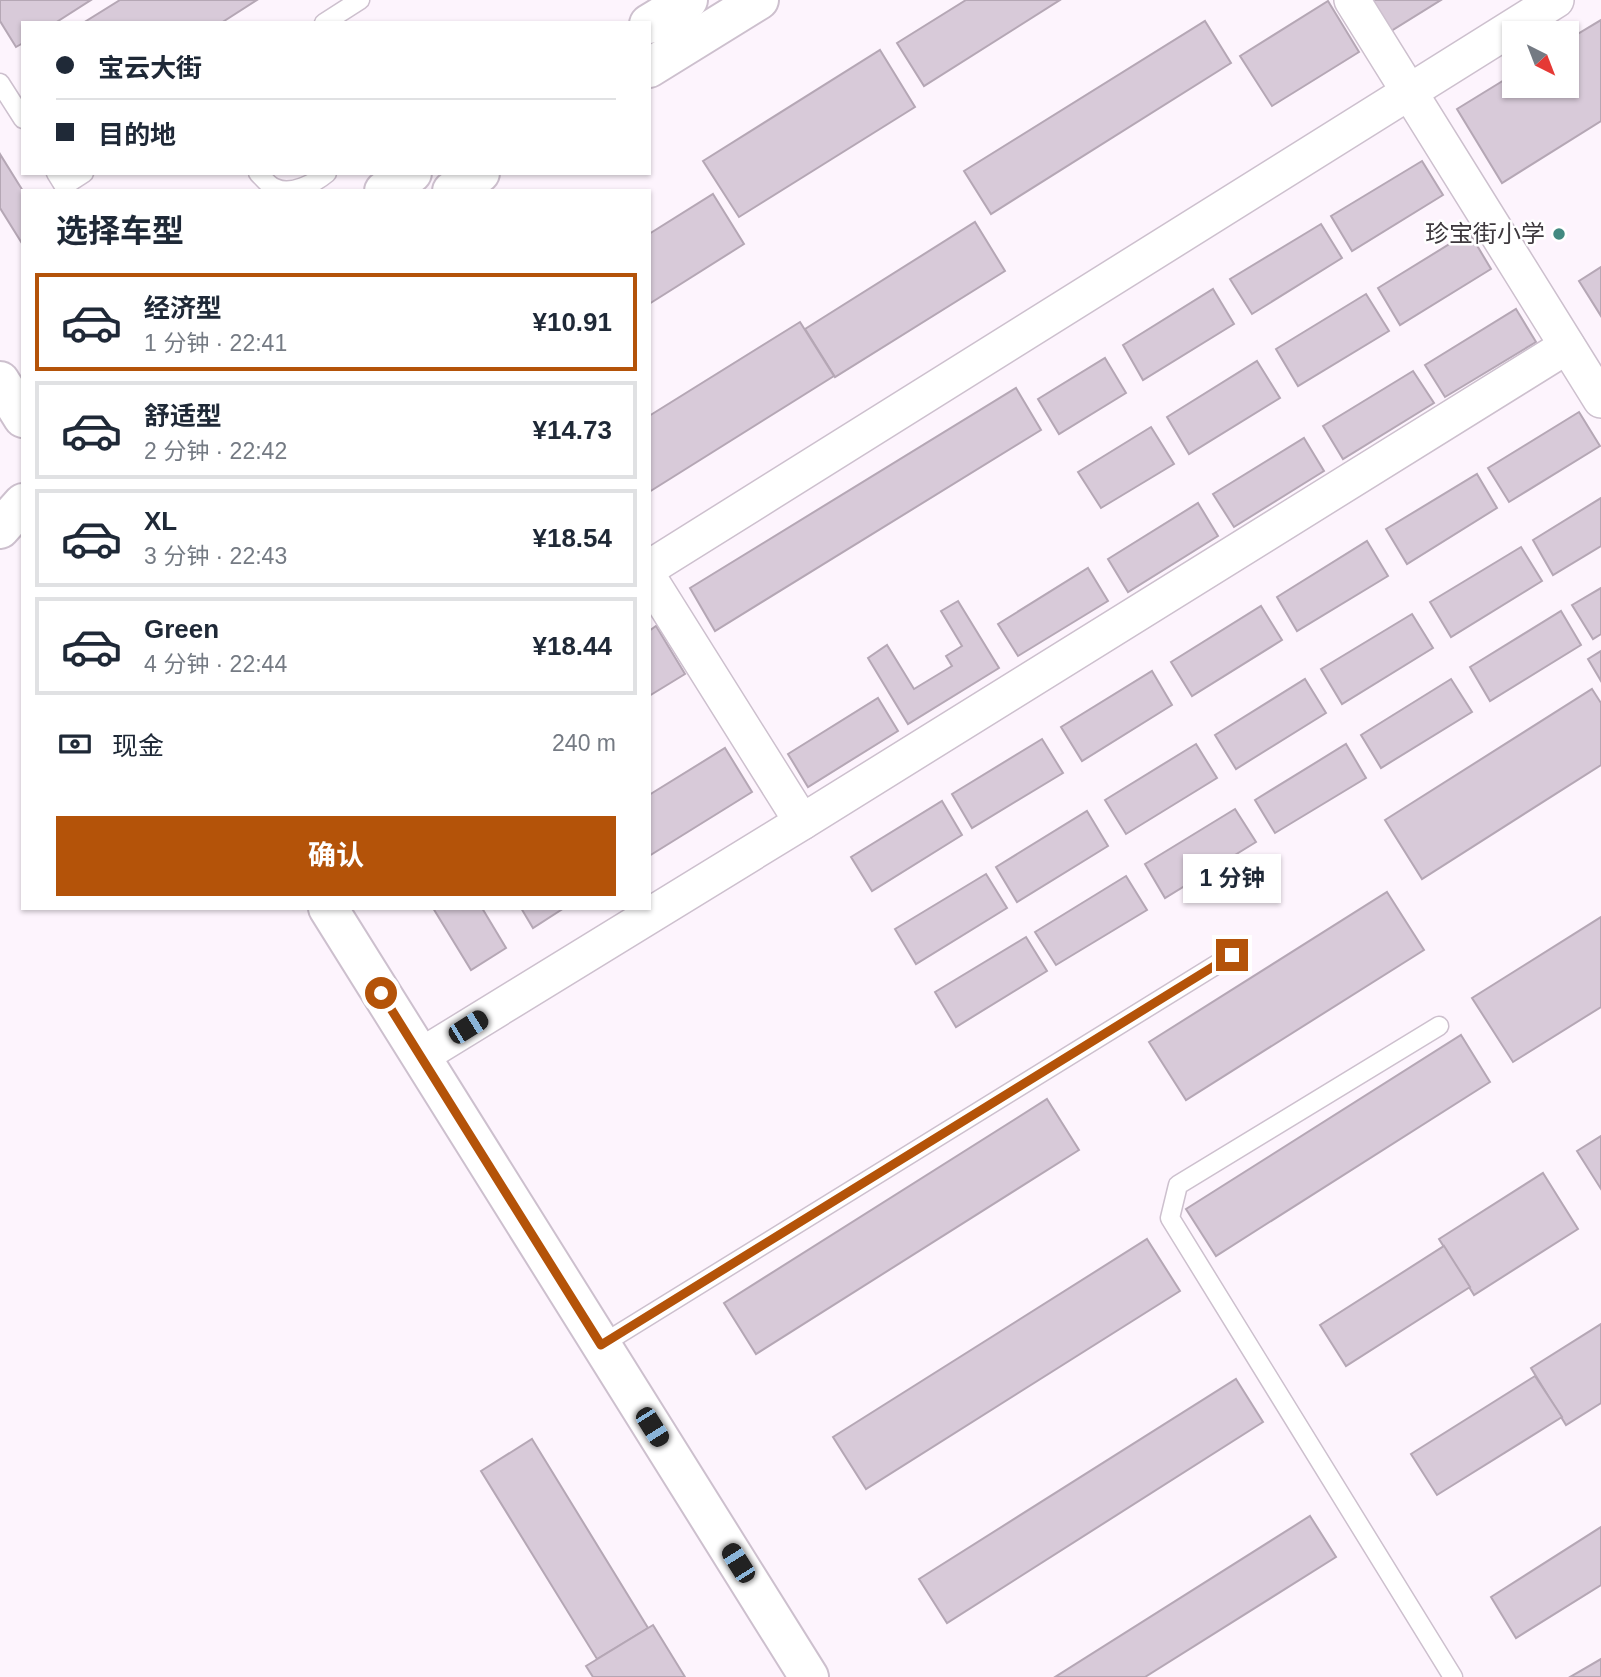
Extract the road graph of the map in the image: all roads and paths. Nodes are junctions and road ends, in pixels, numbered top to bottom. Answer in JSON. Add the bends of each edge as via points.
{"nodes":[{"id":1,"x":360,"y":0,"type":"edge"},
{"id":2,"x":688,"y":0,"type":"edge"},
{"id":3,"x":759,"y":0,"type":"edge"},
{"id":4,"x":1352,"y":0,"type":"edge"},
{"id":5,"x":1556,"y":0,"type":"edge"},
{"id":6,"x":327,"y":21,"type":"edge"},
{"id":7,"x":651,"y":23,"type":"edge"},
{"id":8,"x":651,"y":67,"type":"edge"},
{"id":9,"x":0,"y":83,"type":"edge"},
{"id":10,"x":1409,"y":92,"type":"junction"},
{"id":11,"x":21,"y":116,"type":"edge"},
{"id":12,"x":58,"y":175,"type":"edge"},
{"id":13,"x":81,"y":175,"type":"edge"},
{"id":14,"x":260,"y":175,"type":"edge"},
{"id":15,"x":409,"y":175,"type":"edge"},
{"id":16,"x":477,"y":175,"type":"edge"},
{"id":17,"x":324,"y":181,"type":"edge"},
{"id":18,"x":283,"y":189,"type":"edge"},
{"id":19,"x":295,"y":189,"type":"edge"},
{"id":20,"x":387,"y":189,"type":"edge"},
{"id":21,"x":455,"y":189,"type":"edge"},
{"id":22,"x":1567,"y":346,"type":"junction"},
{"id":23,"x":1601,"y":400,"type":"edge"},
{"id":24,"x":21,"y":505,"type":"edge"},
{"id":25,"x":0,"y":529,"type":"edge"},
{"id":26,"x":651,"y":567,"type":"edge"},
{"id":27,"x":651,"y":581,"type":"edge"},
{"id":28,"x":802,"y":822,"type":"junction"},
{"id":29,"x":329,"y":910,"type":"edge"},
{"id":30,"x":1232,"y":955,"type":"dead end"},
{"id":31,"x":1439,"y":1026,"type":"dead end"},
{"id":32,"x":421,"y":1056,"type":"junction"},
{"id":33,"x":601,"y":1345,"type":"junction"},
{"id":34,"x":809,"y":1677,"type":"edge"},
{"id":35,"x":1453,"y":1677,"type":"edge"}],
"edges":[{"from":1,"to":6,"type":"lane"},
{"from":2,"to":7,"type":"street"},
{"from":3,"to":8,"type":"street"},
{"from":4,"to":10,"type":"street"},
{"from":5,"to":10,"type":"street"},
{"from":9,"to":11,"type":"lane"},
{"from":10,"to":22,"type":"street"},
{"from":10,"to":26,"type":"street"},
{"from":12,"to":13,"type":"lane","via":[[64,186]]},
{"from":14,"to":18,"type":"lane"},
{"from":15,"to":20,"type":"street"},
{"from":16,"to":21,"type":"street"},
{"from":17,"to":19,"type":"lane"},
{"from":22,"to":23,"type":"street"},
{"from":22,"to":28,"type":"street"},
{"from":24,"to":25,"type":"street"},
{"from":27,"to":28,"type":"street"},
{"from":28,"to":32,"type":"street"},
{"from":29,"to":32,"type":"street"},
{"from":30,"to":33,"type":"lane"},
{"from":31,"to":35,"type":"lane","via":[[1178,1185],[1170,1218]]},
{"from":32,"to":33,"type":"street"},
{"from":33,"to":34,"type":"street"}]}
